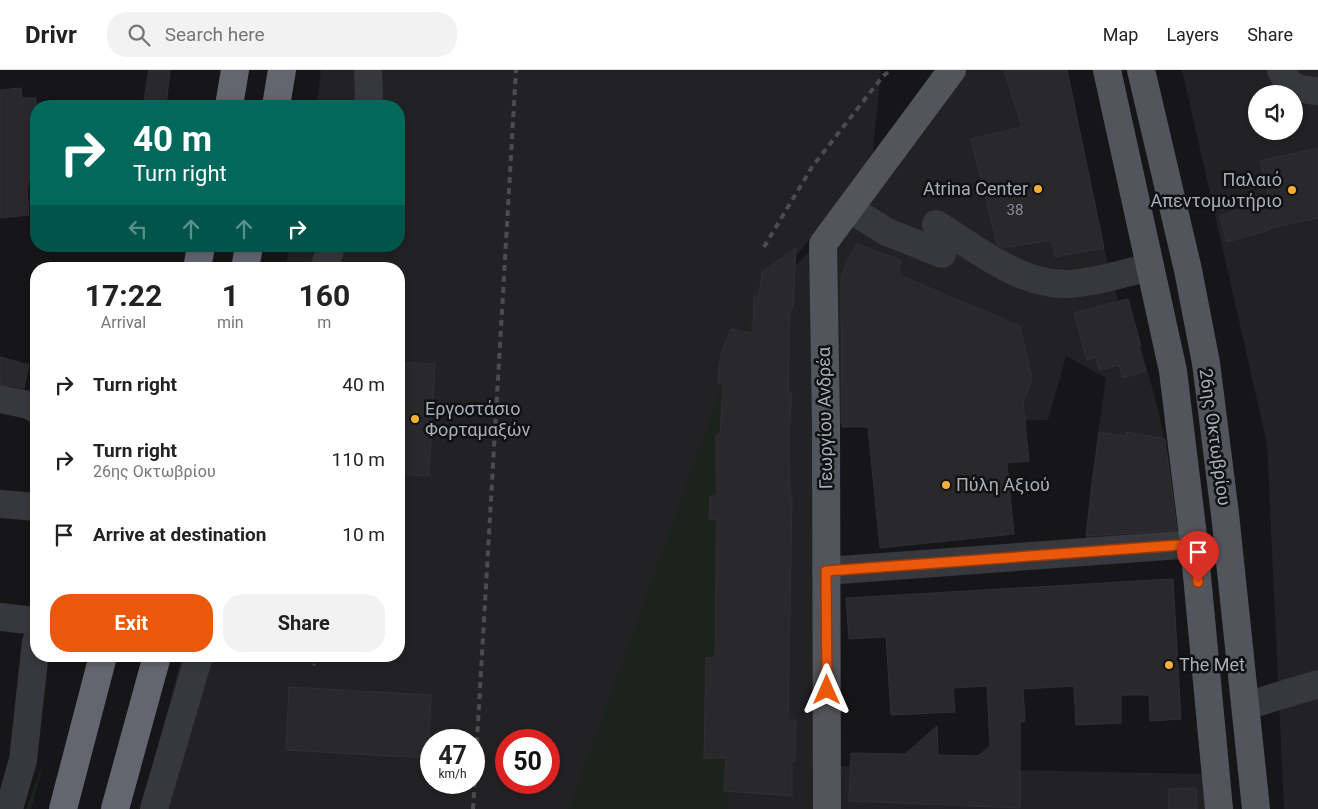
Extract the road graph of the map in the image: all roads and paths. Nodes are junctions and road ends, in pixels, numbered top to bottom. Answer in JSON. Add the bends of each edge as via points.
{"nodes":[{"id":1,"x":235,"y":70,"type":"edge"},
{"id":2,"x":282,"y":70,"type":"edge"},
{"id":3,"x":368,"y":70,"type":"edge"},
{"id":4,"x":952,"y":70,"type":"edge"},
{"id":5,"x":1107,"y":70,"type":"edge"},
{"id":6,"x":1141,"y":70,"type":"edge"},
{"id":7,"x":1281,"y":70,"type":"edge"},
{"id":8,"x":1318,"y":91,"type":"edge"},
{"id":9,"x":230,"y":100,"type":"edge"},
{"id":10,"x":277,"y":100,"type":"edge"},
{"id":11,"x":368,"y":100,"type":"edge"},
{"id":12,"x":850,"y":209,"type":"junction"},
{"id":13,"x":936,"y":224,"type":"dead end"},
{"id":14,"x":942,"y":254,"type":"dead end"},
{"id":15,"x":1150,"y":267,"type":"junction"},
{"id":16,"x":0,"y":399,"type":"edge"},
{"id":17,"x":30,"y":406,"type":"edge"},
{"id":18,"x":0,"y":504,"type":"edge"},
{"id":19,"x":30,"y":506,"type":"edge"},
{"id":20,"x":1194,"y":544,"type":"junction"},
{"id":21,"x":826,"y":571,"type":"junction"},
{"id":22,"x":0,"y":617,"type":"edge"},
{"id":23,"x":30,"y":620,"type":"edge"},
{"id":24,"x":34,"y":662,"type":"edge"},
{"id":25,"x":101,"y":662,"type":"edge"},
{"id":26,"x":155,"y":662,"type":"edge"},
{"id":27,"x":197,"y":662,"type":"edge"},
{"id":28,"x":314,"y":662,"type":"edge"},
{"id":29,"x":314,"y":666,"type":"dead end"},
{"id":30,"x":1318,"y":684,"type":"edge"},
{"id":31,"x":1246,"y":706,"type":"junction"},
{"id":32,"x":10,"y":777,"type":"edge"},
{"id":33,"x":9,"y":809,"type":"edge"},
{"id":34,"x":63,"y":809,"type":"edge"},
{"id":35,"x":115,"y":809,"type":"edge"},
{"id":36,"x":154,"y":809,"type":"edge"},
{"id":37,"x":827,"y":809,"type":"edge"},
{"id":38,"x":1219,"y":809,"type":"edge"},
{"id":39,"x":1256,"y":809,"type":"edge"}],
"edges":[{"from":1,"to":9,"type":"highway"},
{"from":2,"to":10,"type":"highway"},
{"from":3,"to":11,"type":"street"},
{"from":4,"to":12,"type":"main road","name":"Γεωργίου Ανδρέα"},
{"from":5,"to":15,"type":"main road","name":"26ης Οκτωβρίου"},
{"from":6,"to":31,"type":"main road","name":"26ης Οκτωβρίου","via":[[1188,270],[1206,363]]},
{"from":7,"to":8,"type":"street","via":[[1284,79],[1300,90]]},
{"from":12,"to":14,"type":"street","via":[[887,232]]},
{"from":12,"to":21,"type":"main road","name":"Γεωργίου Ανδρέα","via":[[822,244]]},
{"from":13,"to":15,"type":"street","via":[[1006,267],[1041,281],[1080,283]]},
{"from":15,"to":20,"type":"main road","name":"26ης Οκτωβρίου","via":[[1173,371]]},
{"from":16,"to":17,"type":"street"},
{"from":18,"to":19,"type":"street"},
{"from":20,"to":21,"type":"street"},
{"from":20,"to":38,"type":"main road","name":"26ης Οκτωβρίου"},
{"from":21,"to":37,"type":"main road","name":"Γεωργίου Ανδρέα"},
{"from":22,"to":23,"type":"street"},
{"from":24,"to":32,"type":"street","via":[[26,745]]},
{"from":25,"to":34,"type":"highway"},
{"from":26,"to":35,"type":"highway"},
{"from":27,"to":36,"type":"street"},
{"from":28,"to":29,"type":"path"},
{"from":30,"to":31,"type":"street"},
{"from":31,"to":39,"type":"main road","name":"26ης Οκτωβρίου"},
{"from":32,"to":33,"type":"street"}]}
